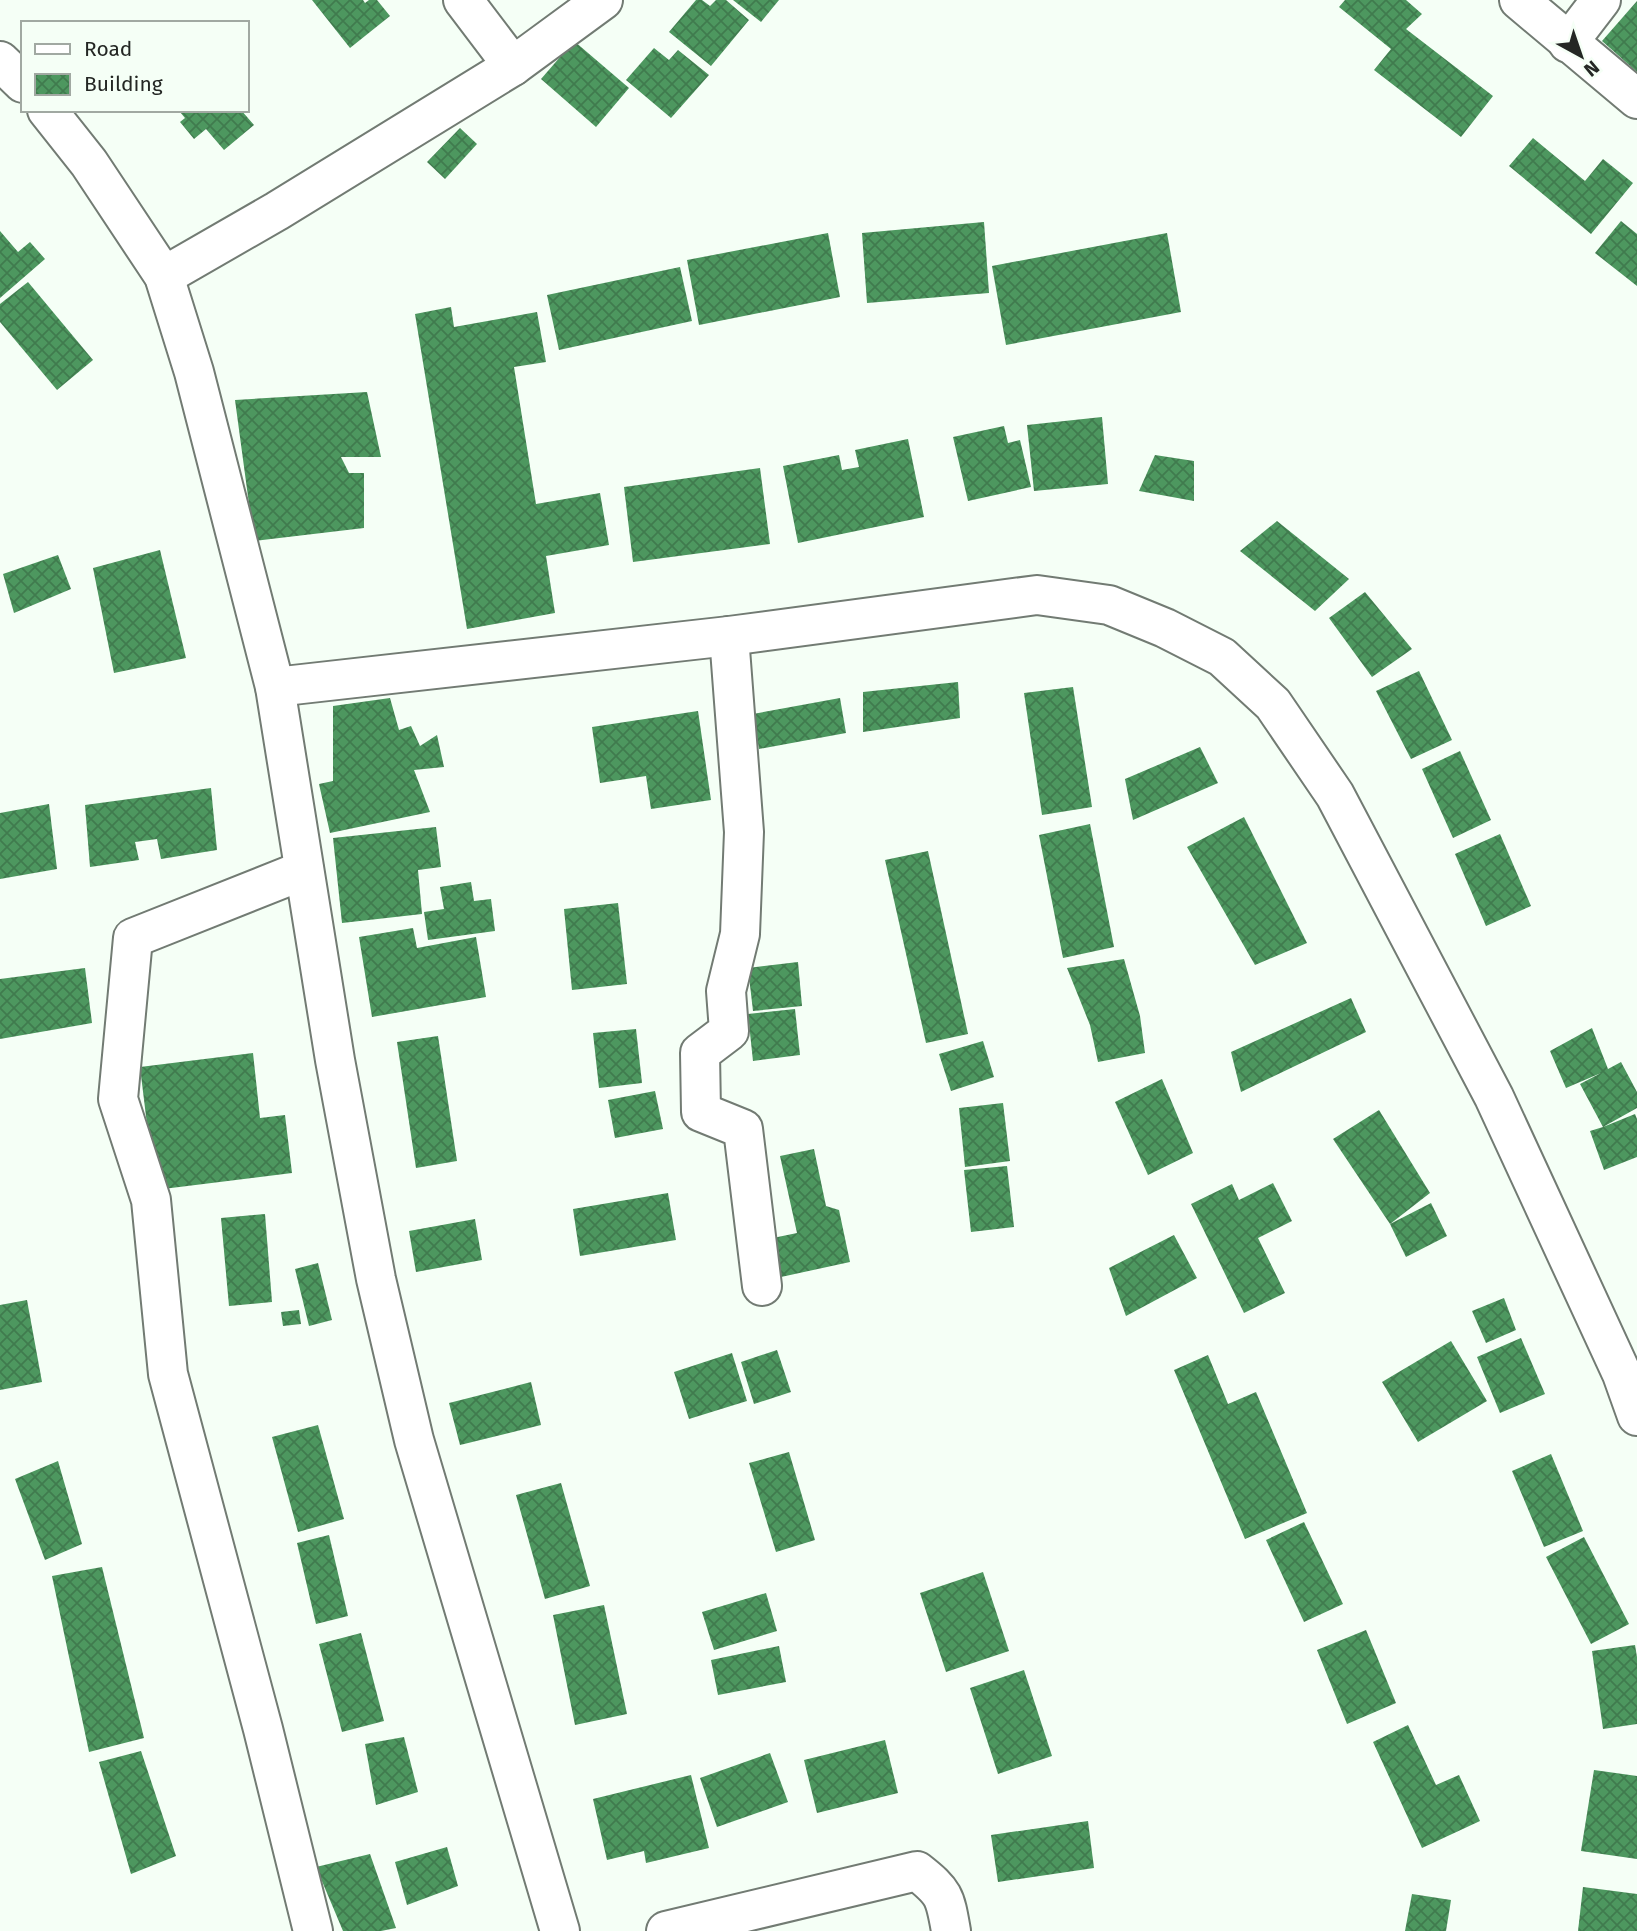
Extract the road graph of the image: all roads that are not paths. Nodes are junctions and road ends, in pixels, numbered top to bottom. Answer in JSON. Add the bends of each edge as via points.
{"nodes":[{"id":1,"x":463,"y":0,"type":"edge"},
{"id":2,"x":603,"y":0,"type":"edge"},
{"id":3,"x":1519,"y":0,"type":"edge"},
{"id":4,"x":1601,"y":0,"type":"edge"},
{"id":5,"x":1569,"y":43,"type":"junction"},
{"id":6,"x":0,"y":61,"type":"edge"},
{"id":7,"x":513,"y":66,"type":"junction"},
{"id":8,"x":21,"y":81,"type":"edge"},
{"id":9,"x":1637,"y":99,"type":"edge"},
{"id":10,"x":49,"y":112,"type":"edge"},
{"id":11,"x":163,"y":276,"type":"junction"},
{"id":12,"x":729,"y":636,"type":"junction"},
{"id":13,"x":275,"y":687,"type":"junction"},
{"id":14,"x":304,"y":870,"type":"junction"},
{"id":15,"x":762,"y":1286,"type":"dead end"},
{"id":16,"x":1637,"y":1416,"type":"edge"},
{"id":17,"x":313,"y":1931,"type":"edge"},
{"id":18,"x":560,"y":1931,"type":"edge"},
{"id":19,"x":666,"y":1931,"type":"edge"},
{"id":20,"x":951,"y":1931,"type":"edge"}],
"edges":[{"from":1,"to":7,"type":"street"},
{"from":2,"to":7,"type":"street"},
{"from":3,"to":5,"type":"street"},
{"from":4,"to":5,"type":"street"},
{"from":5,"to":9,"type":"street"},
{"from":6,"to":8,"type":"street"},
{"from":7,"to":11,"type":"street"},
{"from":10,"to":11,"type":"street","via":[[89,163]]},
{"from":11,"to":13,"type":"street","via":[[194,372]]},
{"from":12,"to":13,"type":"street"},
{"from":12,"to":15,"type":"street","via":[[744,832],[740,934],[726,991],[729,1031],[700,1053],[701,1112],[743,1129]]},
{"from":12,"to":16,"type":"street","via":[[1037,595],[1109,605],[1223,657],[1273,704],[1335,794],[1494,1097]]},
{"from":13,"to":14,"type":"street"},
{"from":14,"to":17,"type":"street","via":[[133,938],[118,1099],[151,1200],[168,1374]]},
{"from":14,"to":18,"type":"street","via":[[373,1265],[414,1440]]},
{"from":19,"to":20,"type":"street","via":[[917,1871],[936,1886],[946,1902]]}]}
